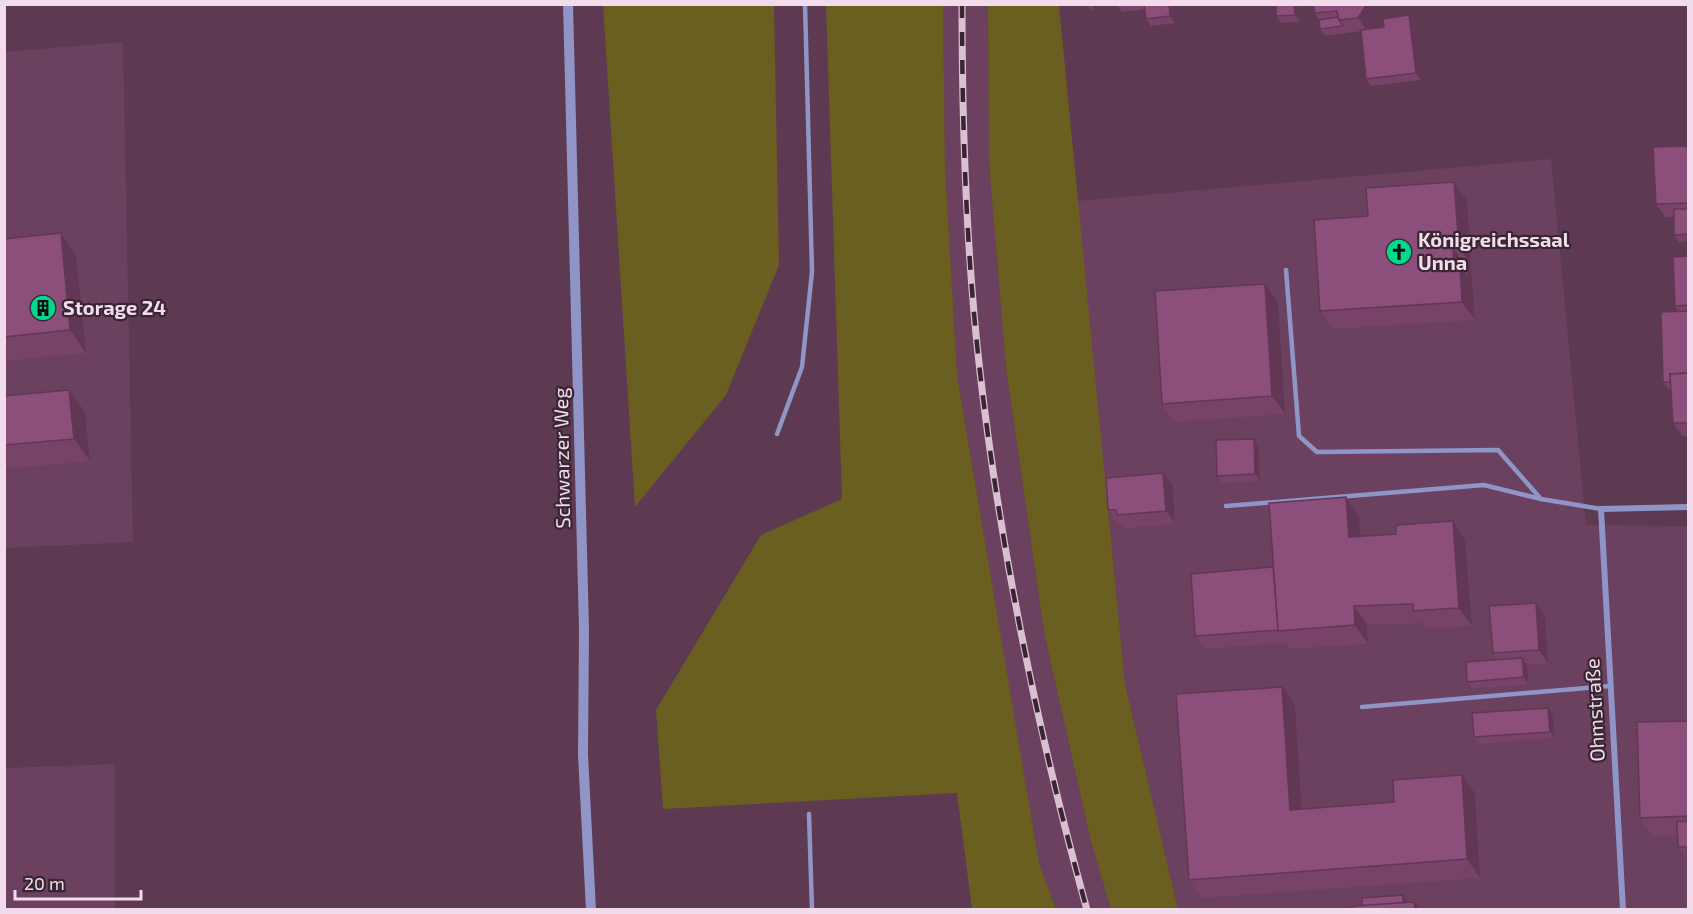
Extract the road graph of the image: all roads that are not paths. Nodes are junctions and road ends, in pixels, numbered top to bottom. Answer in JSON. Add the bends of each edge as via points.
{"nodes":[{"id":1,"x":568,"y":4,"type":"edge"},
{"id":2,"x":805,"y":4,"type":"edge"},
{"id":3,"x":1286,"y":270,"type":"dead end"},
{"id":4,"x":777,"y":434,"type":"dead end"},
{"id":5,"x":1541,"y":499,"type":"junction"},
{"id":6,"x":1227,"y":506,"type":"dead end"},
{"id":7,"x":1689,"y":507,"type":"edge"},
{"id":8,"x":1601,"y":509,"type":"junction"},
{"id":9,"x":1610,"y":686,"type":"junction"},
{"id":10,"x":1362,"y":707,"type":"dead end"},
{"id":11,"x":809,"y":814,"type":"dead end"},
{"id":12,"x":591,"y":909,"type":"edge"},
{"id":13,"x":812,"y":909,"type":"edge"},
{"id":14,"x":1623,"y":909,"type":"edge"}],
"edges":[{"from":1,"to":12,"type":"street","name":"Schwarzer Weg","via":[[584,629],[583,755]]},
{"from":2,"to":4,"type":"lane","via":[[812,273],[802,367]]},
{"from":3,"to":5,"type":"lane","via":[[1299,436],[1317,452],[1498,450]]},
{"from":5,"to":6,"type":"lane","via":[[1484,485]]},
{"from":5,"to":8,"type":"lane"},
{"from":7,"to":8,"type":"street"},
{"from":8,"to":9,"type":"street","name":"Ohmstraße"},
{"from":9,"to":10,"type":"lane"},
{"from":9,"to":14,"type":"street","name":"Ohmstraße"},
{"from":11,"to":13,"type":"lane"}]}
